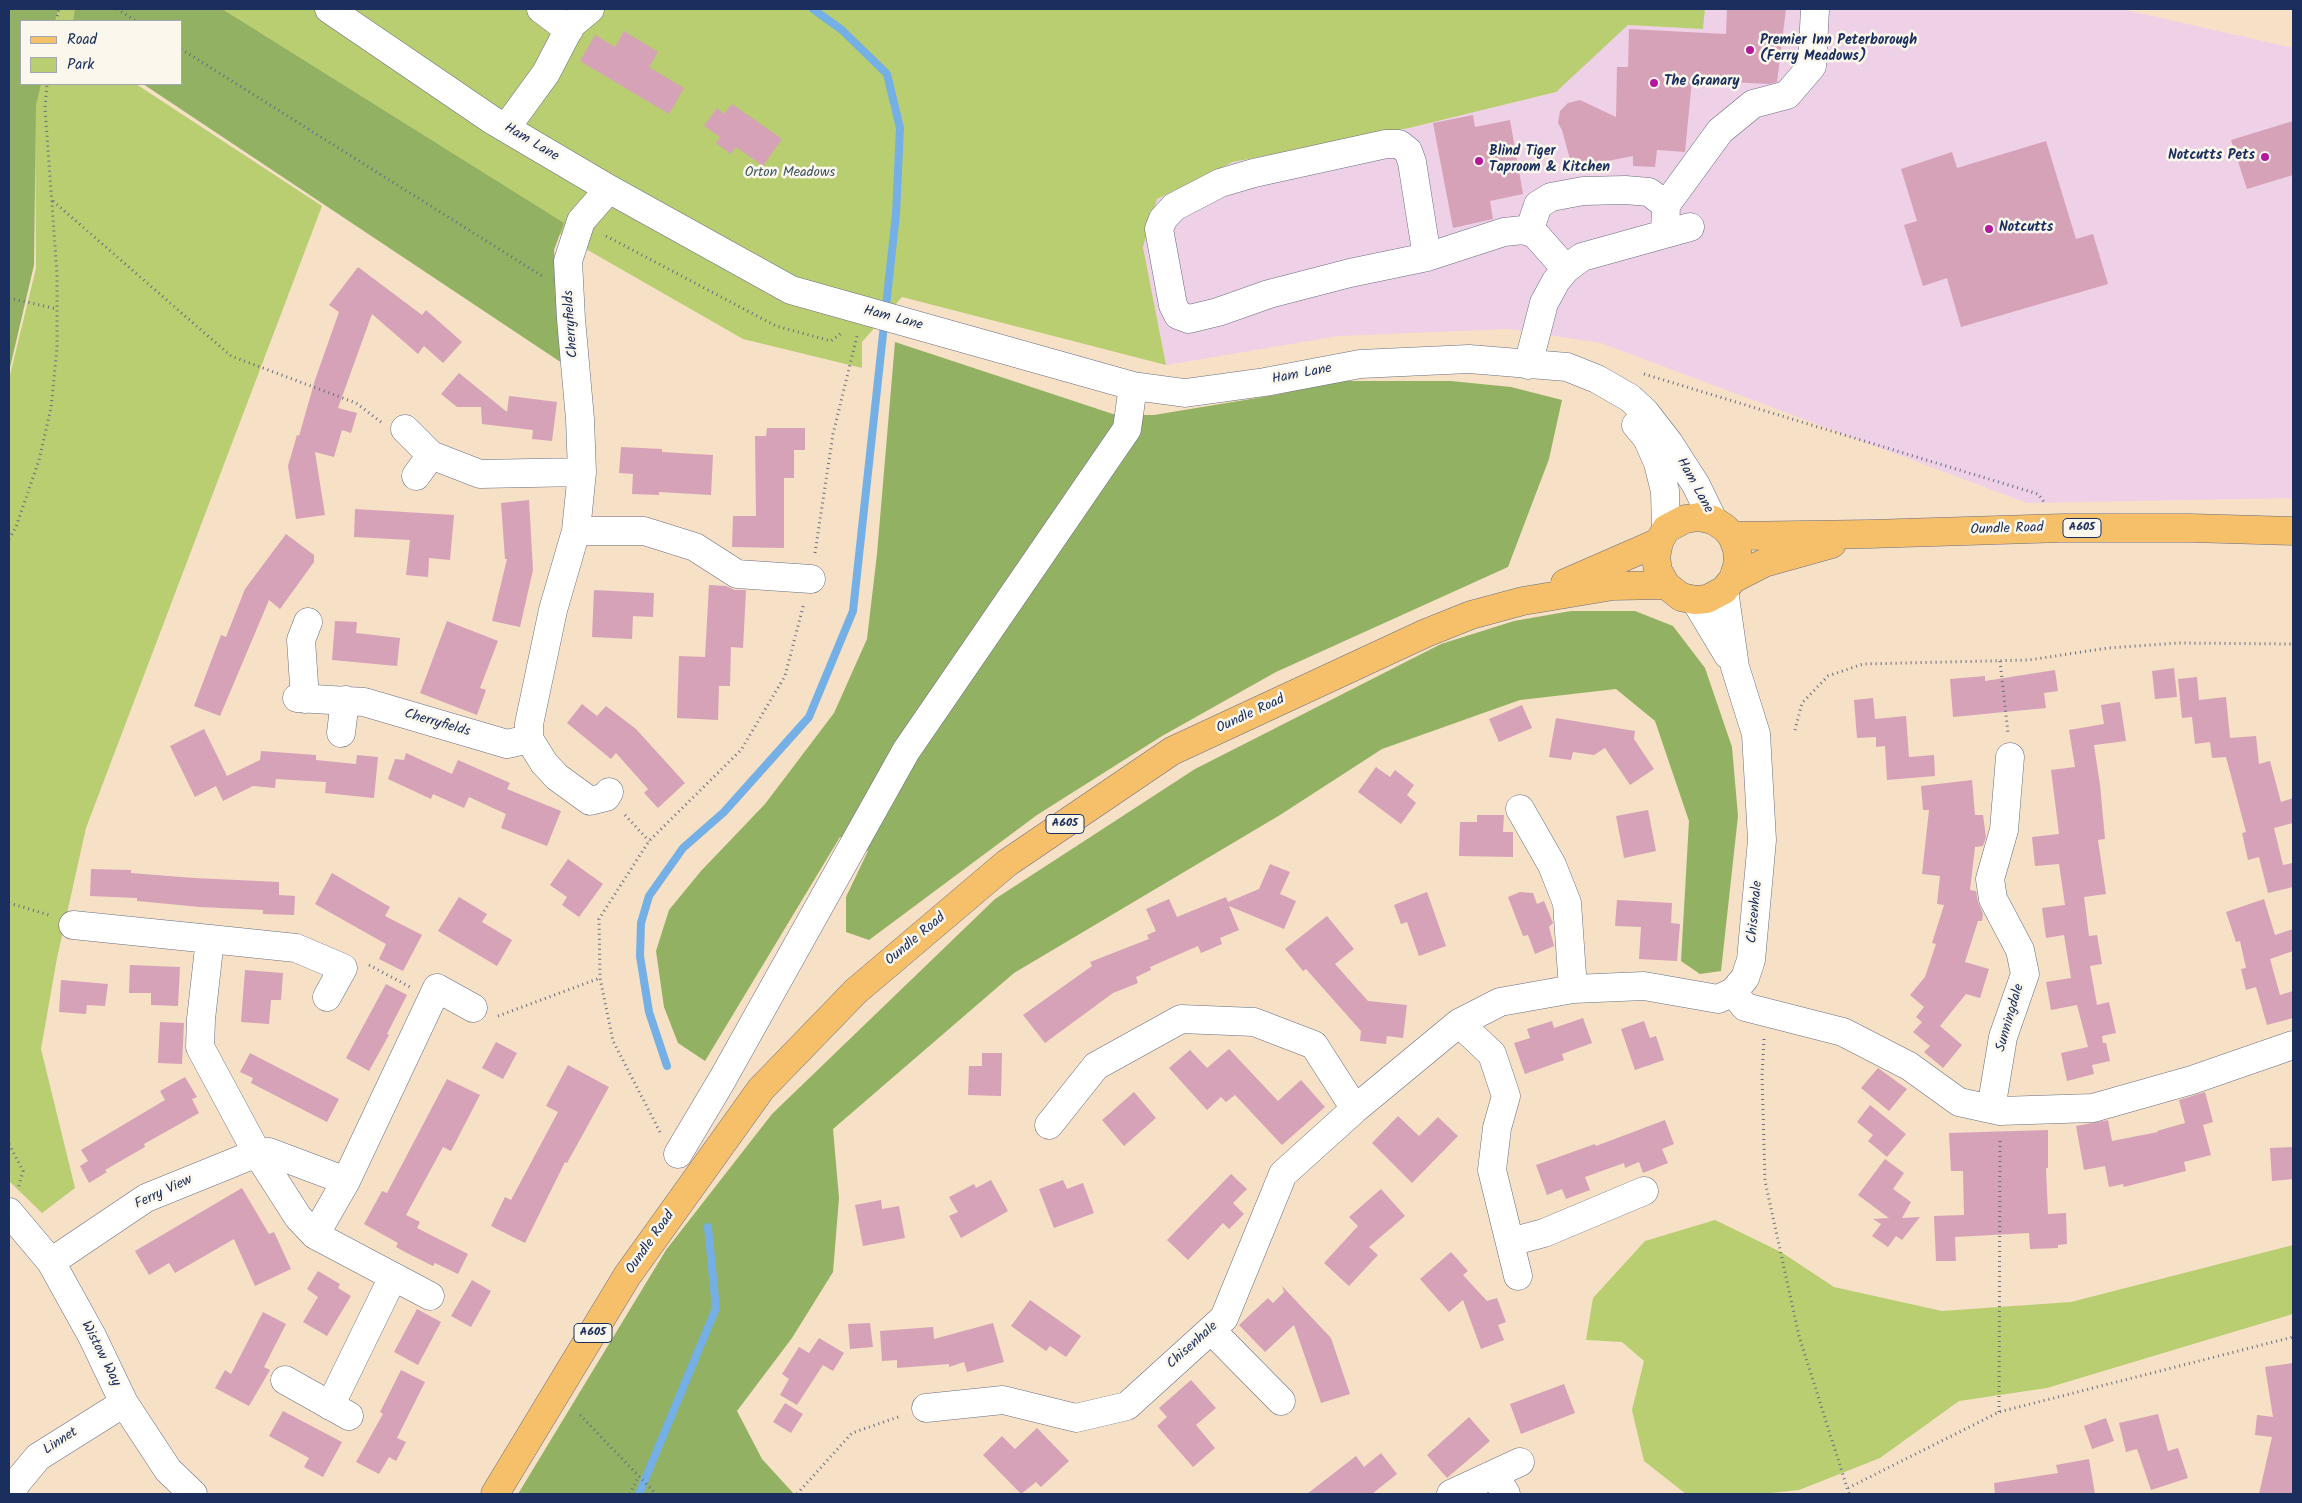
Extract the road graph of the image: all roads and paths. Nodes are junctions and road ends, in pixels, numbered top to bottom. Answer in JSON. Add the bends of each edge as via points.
{"nodes":[{"id":1,"x":117,"y":9,"type":"edge"},
{"id":2,"x":329,"y":9,"type":"edge"},
{"id":3,"x":541,"y":9,"type":"edge"},
{"id":4,"x":590,"y":9,"type":"edge"},
{"id":5,"x":1815,"y":9,"type":"edge"},
{"id":6,"x":134,"y":20,"type":"edge"},
{"id":7,"x":569,"y":30,"type":"junction"},
{"id":8,"x":182,"y":50,"type":"edge"},
{"id":9,"x":47,"y":85,"type":"edge"},
{"id":10,"x":506,"y":128,"type":"junction"},
{"id":11,"x":609,"y":189,"type":"junction"},
{"id":12,"x":53,"y":201,"type":"junction"},
{"id":13,"x":1666,"y":205,"type":"junction"},
{"id":14,"x":1529,"y":232,"type":"junction"},
{"id":15,"x":606,"y":236,"type":"dead end"},
{"id":16,"x":1427,"y":257,"type":"junction"},
{"id":17,"x":1566,"y":268,"type":"junction"},
{"id":18,"x":570,"y":294,"type":"junction"},
{"id":19,"x":9,"y":298,"type":"edge"},
{"id":20,"x":57,"y":309,"type":"junction"},
{"id":21,"x":876,"y":321,"type":"junction"},
{"id":22,"x":846,"y":330,"type":"dead end"},
{"id":23,"x":1528,"y":365,"type":"junction"},
{"id":24,"x":1638,"y":372,"type":"dead end"},
{"id":25,"x":1133,"y":386,"type":"junction"},
{"id":26,"x":405,"y":429,"type":"joint"},
{"id":27,"x":582,"y":472,"type":"junction"},
{"id":28,"x":1722,"y":528,"type":"junction"},
{"id":29,"x":2063,"y":528,"type":"junction"},
{"id":30,"x":576,"y":531,"type":"junction"},
{"id":31,"x":2293,"y":531,"type":"edge"},
{"id":32,"x":1870,"y":534,"type":"junction"},
{"id":33,"x":1663,"y":535,"type":"junction"},
{"id":34,"x":9,"y":539,"type":"edge"},
{"id":35,"x":811,"y":579,"type":"junction"},
{"id":36,"x":1728,"y":584,"type":"junction"},
{"id":37,"x":1666,"y":585,"type":"junction"},
{"id":38,"x":1695,"y":600,"type":"junction"},
{"id":39,"x":1523,"y":601,"type":"junction"},
{"id":40,"x":308,"y":622,"type":"dead end"},
{"id":41,"x":2293,"y":644,"type":"edge"},
{"id":42,"x":2000,"y":661,"type":"junction"},
{"id":43,"x":1735,"y":667,"type":"junction"},
{"id":44,"x":345,"y":700,"type":"junction"},
{"id":45,"x":1795,"y":730,"type":"dead end"},
{"id":46,"x":342,"y":733,"type":"dead end"},
{"id":47,"x":529,"y":739,"type":"junction"},
{"id":48,"x":2010,"y":757,"type":"joint"},
{"id":49,"x":609,"y":792,"type":"dead end"},
{"id":50,"x":1520,"y":810,"type":"dead end"},
{"id":51,"x":9,"y":903,"type":"edge"},
{"id":52,"x":73,"y":925,"type":"joint"},
{"id":53,"x":210,"y":939,"type":"junction"},
{"id":54,"x":343,"y":968,"type":"junction"},
{"id":55,"x":600,"y":978,"type":"junction"},
{"id":56,"x":429,"y":984,"type":"junction"},
{"id":57,"x":1573,"y":989,"type":"junction"},
{"id":58,"x":1733,"y":992,"type":"junction"},
{"id":59,"x":327,"y":997,"type":"dead end"},
{"id":60,"x":473,"y":1008,"type":"joint"},
{"id":61,"x":1459,"y":1023,"type":"junction"},
{"id":62,"x":1765,"y":1029,"type":"dead end"},
{"id":63,"x":2293,"y":1045,"type":"edge"},
{"id":64,"x":1355,"y":1109,"type":"junction"},
{"id":65,"x":1995,"y":1110,"type":"junction"},
{"id":66,"x":1049,"y":1125,"type":"dead end"},
{"id":67,"x":9,"y":1144,"type":"edge"},
{"id":68,"x":672,"y":1148,"type":"junction"},
{"id":69,"x":257,"y":1153,"type":"junction"},
{"id":70,"x":698,"y":1175,"type":"junction"},
{"id":71,"x":346,"y":1181,"type":"junction"},
{"id":72,"x":1644,"y":1191,"type":"dead end"},
{"id":73,"x":10,"y":1212,"type":"edge"},
{"id":74,"x":315,"y":1235,"type":"junction"},
{"id":75,"x":1510,"y":1242,"type":"junction"},
{"id":76,"x":51,"y":1262,"type":"junction"},
{"id":77,"x":1518,"y":1276,"type":"dead end"},
{"id":78,"x":393,"y":1277,"type":"junction"},
{"id":79,"x":430,"y":1296,"type":"dead end"},
{"id":80,"x":1211,"y":1330,"type":"junction"},
{"id":81,"x":2293,"y":1337,"type":"edge"},
{"id":82,"x":284,"y":1380,"type":"dead end"},
{"id":83,"x":1280,"y":1401,"type":"dead end"},
{"id":84,"x":124,"y":1403,"type":"junction"},
{"id":85,"x":926,"y":1408,"type":"joint"},
{"id":86,"x":1998,"y":1412,"type":"junction"},
{"id":87,"x":580,"y":1415,"type":"dead end"},
{"id":88,"x":1520,"y":1462,"type":"dead end"},
{"id":89,"x":638,"y":1478,"type":"junction"},
{"id":90,"x":1500,"y":1484,"type":"edge"},
{"id":91,"x":1848,"y":1488,"type":"junction"},
{"id":92,"x":10,"y":1494,"type":"edge"},
{"id":93,"x":193,"y":1494,"type":"edge"},
{"id":94,"x":495,"y":1494,"type":"edge"},
{"id":95,"x":630,"y":1494,"type":"edge"},
{"id":96,"x":656,"y":1494,"type":"edge"},
{"id":97,"x":797,"y":1494,"type":"edge"},
{"id":98,"x":1451,"y":1494,"type":"edge"},
{"id":99,"x":1849,"y":1494,"type":"edge"}],
"edges":[{"from":1,"to":6,"type":"path"},
{"from":2,"to":10,"type":"street","name":"Ham Lane"},
{"from":3,"to":7,"type":"street"},
{"from":4,"to":7,"type":"street"},
{"from":5,"to":13,"type":"street","via":[[1812,66],[1787,95],[1754,104],[1720,131]]},
{"from":7,"to":10,"type":"street","via":[[546,73]]},
{"from":8,"to":18,"type":"path"},
{"from":9,"to":12,"type":"path","via":[[45,108]]},
{"from":10,"to":11,"type":"street","name":"Ham Lane"},
{"from":11,"to":18,"type":"street","name":"Cherryfields","via":[[581,221],[568,261]]},
{"from":11,"to":21,"type":"street","name":"Ham Lane","via":[[790,290]]},
{"from":12,"to":20,"type":"path"},
{"from":12,"to":26,"type":"path","via":[[231,356],[356,403],[395,432]]},
{"from":13,"to":14,"type":"street","via":[[1649,192],[1625,190],[1582,191],[1551,197],[1538,205]]},
{"from":13,"to":17,"type":"street","via":[[1677,230],[1582,257]]},
{"from":14,"to":16,"type":"street","via":[[1504,232]]},
{"from":14,"to":17,"type":"street","via":[[1536,234]]},
{"from":15,"to":22,"type":"path","via":[[776,326],[831,341]]},
{"from":16,"to":16,"type":"street","via":[[1278,292],[1189,319],[1178,316],[1173,305],[1159,229],[1174,207],[1220,183],[1386,144],[1399,144],[1408,151],[1412,162]]},
{"from":17,"to":23,"type":"street","via":[[1544,303]]},
{"from":18,"to":27,"type":"street","name":"Cherryfields"},
{"from":19,"to":20,"type":"path"},
{"from":20,"to":34,"type":"path","via":[[51,408],[39,460]]},
{"from":21,"to":25,"type":"street","name":"Ham Lane"},
{"from":21,"to":35,"type":"path","via":[[833,434]]},
{"from":23,"to":25,"type":"street","name":"Ham Lane","via":[[1469,359],[1360,364],[1185,393]]},
{"from":23,"to":28,"type":"street","name":"Ham Lane","via":[[1567,367],[1630,398],[1646,412],[1669,443]]},
{"from":23,"to":33,"type":"street","name":"Ham Lane","via":[[1591,392],[1633,421],[1647,438],[1665,491]]},
{"from":24,"to":29,"type":"path","via":[[2038,494]]},
{"from":25,"to":68,"type":"street","via":[[1127,429],[906,751],[722,1080]]},
{"from":26,"to":27,"type":"street","via":[[424,465],[480,474]]},
{"from":27,"to":30,"type":"street","name":"Cherryfields"},
{"from":28,"to":32,"type":"main road","name":"Oundle Road"},
{"from":28,"to":33,"type":"main road","via":[[1699,517],[1685,519]]},
{"from":28,"to":36,"type":"main road","via":[[1737,549],[1738,563]]},
{"from":29,"to":31,"type":"main road","name":"Oundle Road","number":"A605"},
{"from":29,"to":32,"type":"main road","name":"Oundle Road","number":"A605"},
{"from":30,"to":35,"type":"street","via":[[644,531],[695,547],[737,574]]},
{"from":30,"to":47,"type":"street","name":"Cherryfields","via":[[554,610],[529,724]]},
{"from":32,"to":36,"type":"main road","name":"Oundle Road","via":[[1764,563]]},
{"from":33,"to":37,"type":"main road","via":[[1656,557],[1658,571]]},
{"from":33,"to":39,"type":"main road","name":"Oundle Road"},
{"from":35,"to":55,"type":"path","via":[[785,676],[741,750],[649,841],[599,919]]},
{"from":36,"to":38,"type":"main road","via":[[1707,599]]},
{"from":36,"to":43,"type":"street","name":"Chisenhale"},
{"from":37,"to":38,"type":"main road","via":[[1681,597]]},
{"from":37,"to":39,"type":"main road","name":"Oundle Road","via":[[1614,586]]},
{"from":38,"to":43,"type":"street","name":"Chisenhale"},
{"from":39,"to":70,"type":"main road","name":"Oundle Road","number":"A605","via":[[1471,615],[1426,633],[1172,752],[1007,863],[856,991],[761,1089]]},
{"from":40,"to":44,"type":"street","name":"Cherryfields","via":[[301,640],[301,698]]},
{"from":41,"to":42,"type":"path","via":[[2178,643]]},
{"from":42,"to":45,"type":"path","via":[[1863,664],[1828,676],[1802,703]]},
{"from":42,"to":48,"type":"path"},
{"from":43,"to":58,"type":"street","name":"Chisenhale","via":[[1756,734],[1762,840],[1751,960],[1745,978]]},
{"from":44,"to":46,"type":"street"},
{"from":44,"to":47,"type":"street","name":"Cherryfields","via":[[364,702],[507,744]]},
{"from":47,"to":49,"type":"street","via":[[557,777],[590,801],[606,797]]},
{"from":48,"to":65,"type":"street","name":"Sunningdale","via":[[2004,830],[1990,879],[1993,899],[2020,950],[2025,974],[2003,1037]]},
{"from":50,"to":57,"type":"street","via":[[1552,865],[1568,902]]},
{"from":51,"to":52,"type":"path"},
{"from":52,"to":53,"type":"street"},
{"from":53,"to":54,"type":"street","via":[[296,948]]},
{"from":53,"to":69,"type":"street","via":[[200,1019],[200,1047]]},
{"from":54,"to":56,"type":"path","via":[[363,962],[412,988]]},
{"from":54,"to":59,"type":"street"},
{"from":55,"to":60,"type":"path","via":[[493,1018]]},
{"from":55,"to":68,"type":"path","via":[[613,1041],[652,1118]]},
{"from":56,"to":60,"type":"street"},
{"from":56,"to":71,"type":"street"},
{"from":57,"to":58,"type":"street","name":"Chisenhale","via":[[1644,986],[1718,999]]},
{"from":57,"to":61,"type":"street","name":"Chisenhale","via":[[1500,1002]]},
{"from":58,"to":65,"type":"street","via":[[1745,1007],[1843,1032],[1909,1066],[1959,1102]]},
{"from":61,"to":64,"type":"street","name":"Chisenhale"},
{"from":61,"to":75,"type":"street","via":[[1492,1054],[1506,1096],[1497,1128],[1492,1170]]},
{"from":62,"to":91,"type":"path","via":[[1762,1076],[1765,1181],[1799,1336]]},
{"from":63,"to":65,"type":"street","via":[[2192,1080],[2093,1108]]},
{"from":64,"to":66,"type":"street","via":[[1314,1045],[1254,1022],[1181,1019],[1096,1066]]},
{"from":64,"to":80,"type":"street","name":"Chisenhale","via":[[1283,1174],[1224,1318]]},
{"from":65,"to":86,"type":"path"},
{"from":67,"to":73,"type":"path","via":[[23,1171]]},
{"from":68,"to":70,"type":"street"},
{"from":69,"to":71,"type":"street","via":[[269,1152]]},
{"from":69,"to":74,"type":"street","via":[[298,1217]]},
{"from":69,"to":76,"type":"street","name":"Ferry View","via":[[146,1198]]},
{"from":70,"to":94,"type":"main road","name":"Oundle Road","number":"A605","via":[[627,1276]]},
{"from":71,"to":74,"type":"street"},
{"from":72,"to":75,"type":"street","via":[[1544,1233]]},
{"from":73,"to":76,"type":"street","name":"Wistow Way"},
{"from":74,"to":78,"type":"street"},
{"from":75,"to":77,"type":"street"},
{"from":76,"to":84,"type":"street","name":"Wistow Way"},
{"from":78,"to":79,"type":"street"},
{"from":78,"to":82,"type":"street","via":[[340,1411]]},
{"from":80,"to":83,"type":"street"},
{"from":80,"to":85,"type":"street","name":"Chisenhale","via":[[1127,1406],[1076,1418],[1003,1400]]},
{"from":81,"to":86,"type":"path"},
{"from":84,"to":92,"type":"street","name":"Linnet","via":[[38,1457]]},
{"from":84,"to":93,"type":"street","name":"Wistow Way","via":[[168,1470]]},
{"from":85,"to":97,"type":"path","via":[[852,1432]]},
{"from":86,"to":91,"type":"path"},
{"from":87,"to":89,"type":"path"},
{"from":88,"to":90,"type":"street"},
{"from":89,"to":95,"type":"path"},
{"from":89,"to":96,"type":"path"},
{"from":90,"to":98,"type":"street"},
{"from":91,"to":99,"type":"path"}]}
